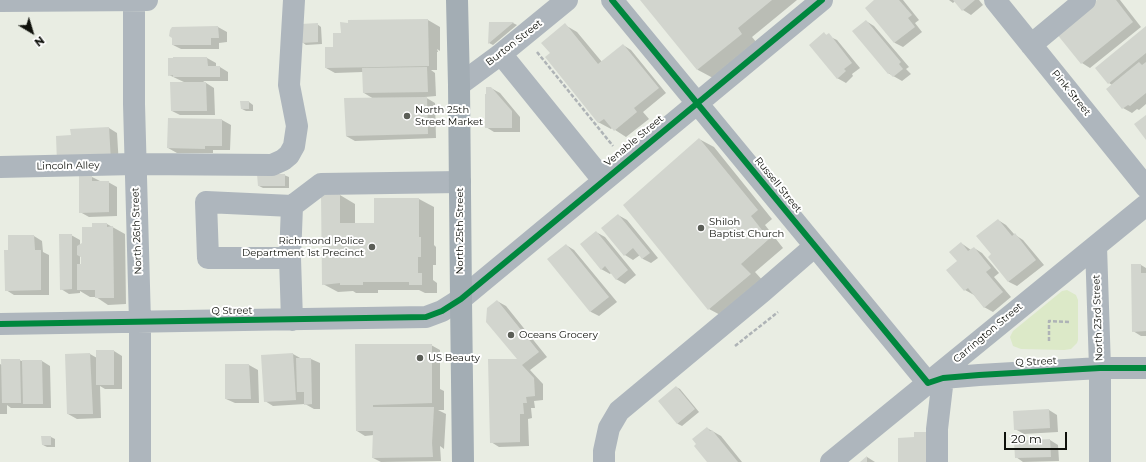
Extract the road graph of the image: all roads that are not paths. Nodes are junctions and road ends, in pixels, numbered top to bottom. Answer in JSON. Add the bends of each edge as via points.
{"nodes":[{"id":1,"x":134,"y":0,"type":"edge"},
{"id":2,"x":147,"y":0,"type":"edge"},
{"id":3,"x":294,"y":0,"type":"edge"},
{"id":4,"x":457,"y":0,"type":"edge"},
{"id":5,"x":567,"y":0,"type":"edge"},
{"id":6,"x":612,"y":0,"type":"edge"},
{"id":7,"x":822,"y":0,"type":"edge"},
{"id":8,"x":995,"y":0,"type":"edge"},
{"id":9,"x":1085,"y":0,"type":"edge"},
{"id":10,"x":0,"y":2,"type":"edge"},
{"id":11,"x":1031,"y":44,"type":"junction"},
{"id":12,"x":501,"y":54,"type":"junction"},
{"id":13,"x":459,"y":85,"type":"junction"},
{"id":14,"x":697,"y":103,"type":"junction"},
{"id":15,"x":135,"y":164,"type":"junction"},
{"id":16,"x":0,"y":167,"type":"edge"},
{"id":17,"x":603,"y":180,"type":"junction"},
{"id":18,"x":460,"y":182,"type":"junction"},
{"id":19,"x":1146,"y":187,"type":"edge"},
{"id":20,"x":1146,"y":205,"type":"edge"},
{"id":21,"x":292,"y":206,"type":"junction"},
{"id":22,"x":815,"y":246,"type":"junction"},
{"id":23,"x":1096,"y":246,"type":"junction"},
{"id":24,"x":290,"y":258,"type":"junction"},
{"id":25,"x":460,"y":299,"type":"junction"},
{"id":26,"x":292,"y":320,"type":"junction"},
{"id":27,"x":140,"y":322,"type":"junction"},
{"id":28,"x":0,"y":324,"type":"edge"},
{"id":29,"x":1100,"y":368,"type":"junction"},
{"id":30,"x":1146,"y":368,"type":"edge"},
{"id":31,"x":936,"y":381,"type":"junction"},
{"id":32,"x":140,"y":462,"type":"edge"},
{"id":33,"x":463,"y":462,"type":"edge"},
{"id":34,"x":604,"y":462,"type":"edge"},
{"id":35,"x":831,"y":462,"type":"edge"},
{"id":36,"x":938,"y":462,"type":"edge"},
{"id":37,"x":1100,"y":462,"type":"edge"}],
"edges":[{"from":1,"to":2,"type":"street"},
{"from":1,"to":10,"type":"street"},
{"from":1,"to":15,"type":"street","name":"North 26th Street"},
{"from":3,"to":15,"type":"street","name":"Lincoln Alley","via":[[289,85],[297,126],[294,146],[289,155],[272,165]]},
{"from":4,"to":13,"type":"main road","name":"North 25th Street"},
{"from":5,"to":12,"type":"street","name":"Burton Street"},
{"from":6,"to":14,"type":"street","name":"Russell Street"},
{"from":7,"to":14,"type":"street","name":"Venable Street"},
{"from":8,"to":11,"type":"street","name":"Pink Street"},
{"from":9,"to":11,"type":"street"},
{"from":11,"to":19,"type":"street","name":"Pink Street"},
{"from":12,"to":13,"type":"street","name":"Burton Street"},
{"from":12,"to":17,"type":"street"},
{"from":13,"to":18,"type":"main road","name":"North 25th Street"},
{"from":14,"to":17,"type":"street","name":"Venable Street"},
{"from":14,"to":22,"type":"street","name":"Russell Street"},
{"from":15,"to":16,"type":"street","name":"Lincoln Alley"},
{"from":15,"to":27,"type":"street","name":"North 26th Street"},
{"from":17,"to":25,"type":"street","name":"Venable Street"},
{"from":18,"to":21,"type":"street","via":[[321,184]]},
{"from":18,"to":25,"type":"main road","name":"North 25th Street"},
{"from":20,"to":23,"type":"street","name":"Carrington Street"},
{"from":21,"to":24,"type":"street"},
{"from":21,"to":24,"type":"street","via":[[206,202],[208,258]]},
{"from":22,"to":31,"type":"street","name":"Russell Street"},
{"from":22,"to":34,"type":"street","via":[[618,410],[609,428]]},
{"from":23,"to":29,"type":"street","name":"North 23rd Street"},
{"from":23,"to":31,"type":"street","name":"Carrington Street","via":[[1006,318]]},
{"from":24,"to":26,"type":"street"},
{"from":25,"to":26,"type":"street","name":"Q Street","via":[[442,311],[426,317]]},
{"from":25,"to":33,"type":"main road","name":"North 25th Street"},
{"from":26,"to":27,"type":"street","name":"Q Street"},
{"from":27,"to":28,"type":"street","name":"Q Street"},
{"from":27,"to":32,"type":"street","name":"North 26th Street"},
{"from":29,"to":30,"type":"street","name":"Q Street"},
{"from":29,"to":31,"type":"street","name":"Q Street"},
{"from":29,"to":37,"type":"street","name":"North 23rd Street"},
{"from":31,"to":35,"type":"street","name":"Carrington Street"},
{"from":31,"to":36,"type":"street"}]}
